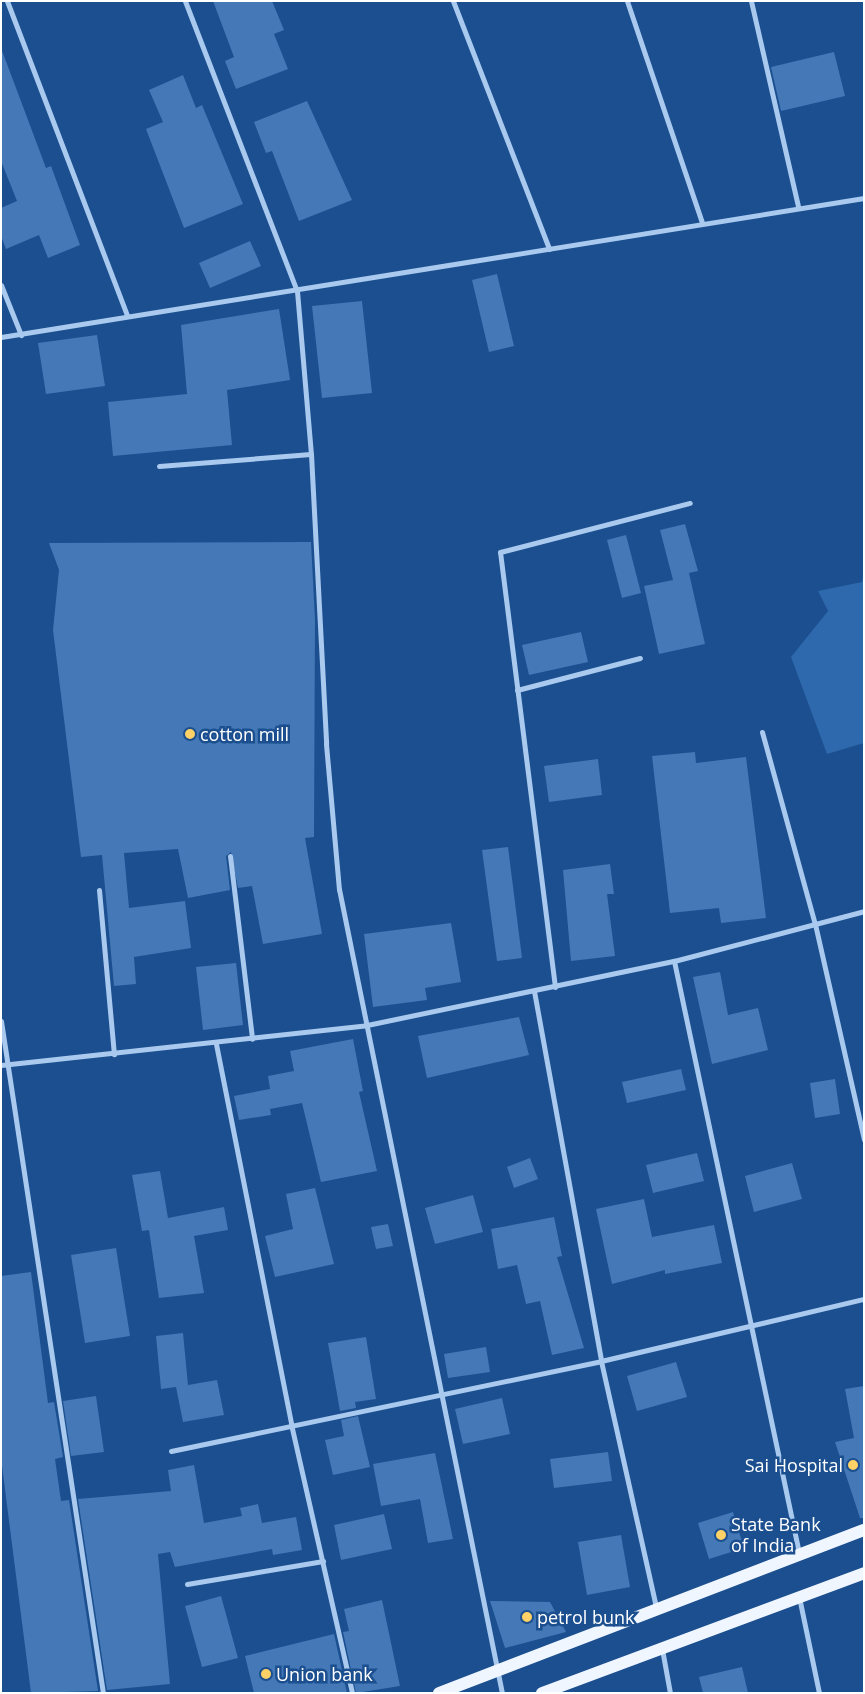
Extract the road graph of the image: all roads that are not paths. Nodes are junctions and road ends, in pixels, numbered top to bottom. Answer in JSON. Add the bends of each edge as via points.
{"nodes":[{"id":1,"x":7,"y":1,"type":"edge"},
{"id":2,"x":185,"y":1,"type":"edge"},
{"id":3,"x":453,"y":1,"type":"edge"},
{"id":4,"x":627,"y":1,"type":"edge"},
{"id":5,"x":751,"y":1,"type":"edge"},
{"id":6,"x":864,"y":198,"type":"edge"},
{"id":7,"x":798,"y":207,"type":"junction"},
{"id":8,"x":702,"y":223,"type":"junction"},
{"id":9,"x":549,"y":249,"type":"junction"},
{"id":10,"x":1,"y":285,"type":"edge"},
{"id":11,"x":297,"y":291,"type":"junction"},
{"id":12,"x":127,"y":315,"type":"junction"},
{"id":13,"x":21,"y":335,"type":"junction"},
{"id":14,"x":1,"y":337,"type":"edge"},
{"id":15,"x":312,"y":454,"type":"junction"},
{"id":16,"x":159,"y":466,"type":"dead end"},
{"id":17,"x":690,"y":503,"type":"dead end"},
{"id":18,"x":640,"y":658,"type":"dead end"},
{"id":19,"x":517,"y":690,"type":"junction"},
{"id":20,"x":762,"y":732,"type":"dead end"},
{"id":21,"x":230,"y":856,"type":"dead end"},
{"id":22,"x":99,"y":890,"type":"dead end"},
{"id":23,"x":864,"y":911,"type":"edge"},
{"id":24,"x":815,"y":924,"type":"junction"},
{"id":25,"x":674,"y":962,"type":"junction"},
{"id":26,"x":554,"y":987,"type":"junction"},
{"id":27,"x":534,"y":991,"type":"junction"},
{"id":28,"x":1,"y":1021,"type":"edge"},
{"id":29,"x":367,"y":1025,"type":"junction"},
{"id":30,"x":252,"y":1039,"type":"junction"},
{"id":31,"x":216,"y":1044,"type":"junction"},
{"id":32,"x":114,"y":1054,"type":"junction"},
{"id":33,"x":4,"y":1065,"type":"edge"},
{"id":34,"x":864,"y":1140,"type":"edge"},
{"id":35,"x":864,"y":1299,"type":"edge"},
{"id":36,"x":748,"y":1324,"type":"junction"},
{"id":37,"x":601,"y":1361,"type":"junction"},
{"id":38,"x":439,"y":1394,"type":"junction"},
{"id":39,"x":290,"y":1424,"type":"junction"},
{"id":40,"x":171,"y":1451,"type":"dead end"},
{"id":41,"x":864,"y":1530,"type":"edge"},
{"id":42,"x":799,"y":1553,"type":"junction"},
{"id":43,"x":323,"y":1561,"type":"junction"},
{"id":44,"x":864,"y":1573,"type":"edge"},
{"id":45,"x":187,"y":1584,"type":"dead end"},
{"id":46,"x":799,"y":1597,"type":"junction"},
{"id":47,"x":656,"y":1608,"type":"junction"},
{"id":48,"x":662,"y":1649,"type":"junction"},
{"id":49,"x":497,"y":1669,"type":"junction"},
{"id":50,"x":103,"y":1693,"type":"edge"},
{"id":51,"x":352,"y":1693,"type":"edge"},
{"id":52,"x":439,"y":1693,"type":"edge"},
{"id":53,"x":502,"y":1693,"type":"edge"},
{"id":54,"x":542,"y":1693,"type":"edge"},
{"id":55,"x":670,"y":1693,"type":"edge"},
{"id":56,"x":819,"y":1693,"type":"edge"}],
"edges":[{"from":1,"to":12,"type":"street"},
{"from":2,"to":11,"type":"street"},
{"from":3,"to":9,"type":"street"},
{"from":4,"to":8,"type":"street"},
{"from":5,"to":7,"type":"street"},
{"from":6,"to":7,"type":"street"},
{"from":7,"to":8,"type":"street"},
{"from":8,"to":9,"type":"street"},
{"from":9,"to":11,"type":"street"},
{"from":10,"to":13,"type":"street"},
{"from":11,"to":12,"type":"street"},
{"from":11,"to":15,"type":"street"},
{"from":12,"to":13,"type":"street"},
{"from":13,"to":14,"type":"street"},
{"from":15,"to":16,"type":"street"},
{"from":15,"to":29,"type":"street","via":[[326,744],[339,889]]},
{"from":17,"to":19,"type":"street","via":[[500,552]]},
{"from":18,"to":19,"type":"street"},
{"from":19,"to":26,"type":"street"},
{"from":20,"to":24,"type":"street"},
{"from":21,"to":30,"type":"street"},
{"from":22,"to":32,"type":"street"},
{"from":23,"to":24,"type":"street"},
{"from":24,"to":25,"type":"street"},
{"from":24,"to":34,"type":"street"},
{"from":25,"to":26,"type":"street"},
{"from":25,"to":36,"type":"street"},
{"from":26,"to":27,"type":"street"},
{"from":27,"to":29,"type":"street"},
{"from":27,"to":37,"type":"street"},
{"from":28,"to":33,"type":"street"},
{"from":29,"to":30,"type":"street"},
{"from":29,"to":38,"type":"street"},
{"from":30,"to":31,"type":"street"},
{"from":31,"to":32,"type":"street"},
{"from":31,"to":39,"type":"street"},
{"from":32,"to":33,"type":"street"},
{"from":33,"to":50,"type":"street"},
{"from":35,"to":36,"type":"street"},
{"from":36,"to":37,"type":"street"},
{"from":36,"to":42,"type":"street"},
{"from":37,"to":38,"type":"street"},
{"from":37,"to":47,"type":"street"},
{"from":38,"to":39,"type":"street"},
{"from":38,"to":49,"type":"street"},
{"from":39,"to":40,"type":"street"},
{"from":39,"to":43,"type":"street"},
{"from":41,"to":42,"type":"main road"},
{"from":42,"to":47,"type":"main road"},
{"from":43,"to":45,"type":"street"},
{"from":43,"to":51,"type":"street"},
{"from":44,"to":46,"type":"main road"},
{"from":46,"to":48,"type":"main road"},
{"from":46,"to":56,"type":"street"},
{"from":47,"to":49,"type":"main road"},
{"from":48,"to":54,"type":"main road"},
{"from":48,"to":55,"type":"street"},
{"from":49,"to":52,"type":"main road"},
{"from":49,"to":53,"type":"street"}]}
